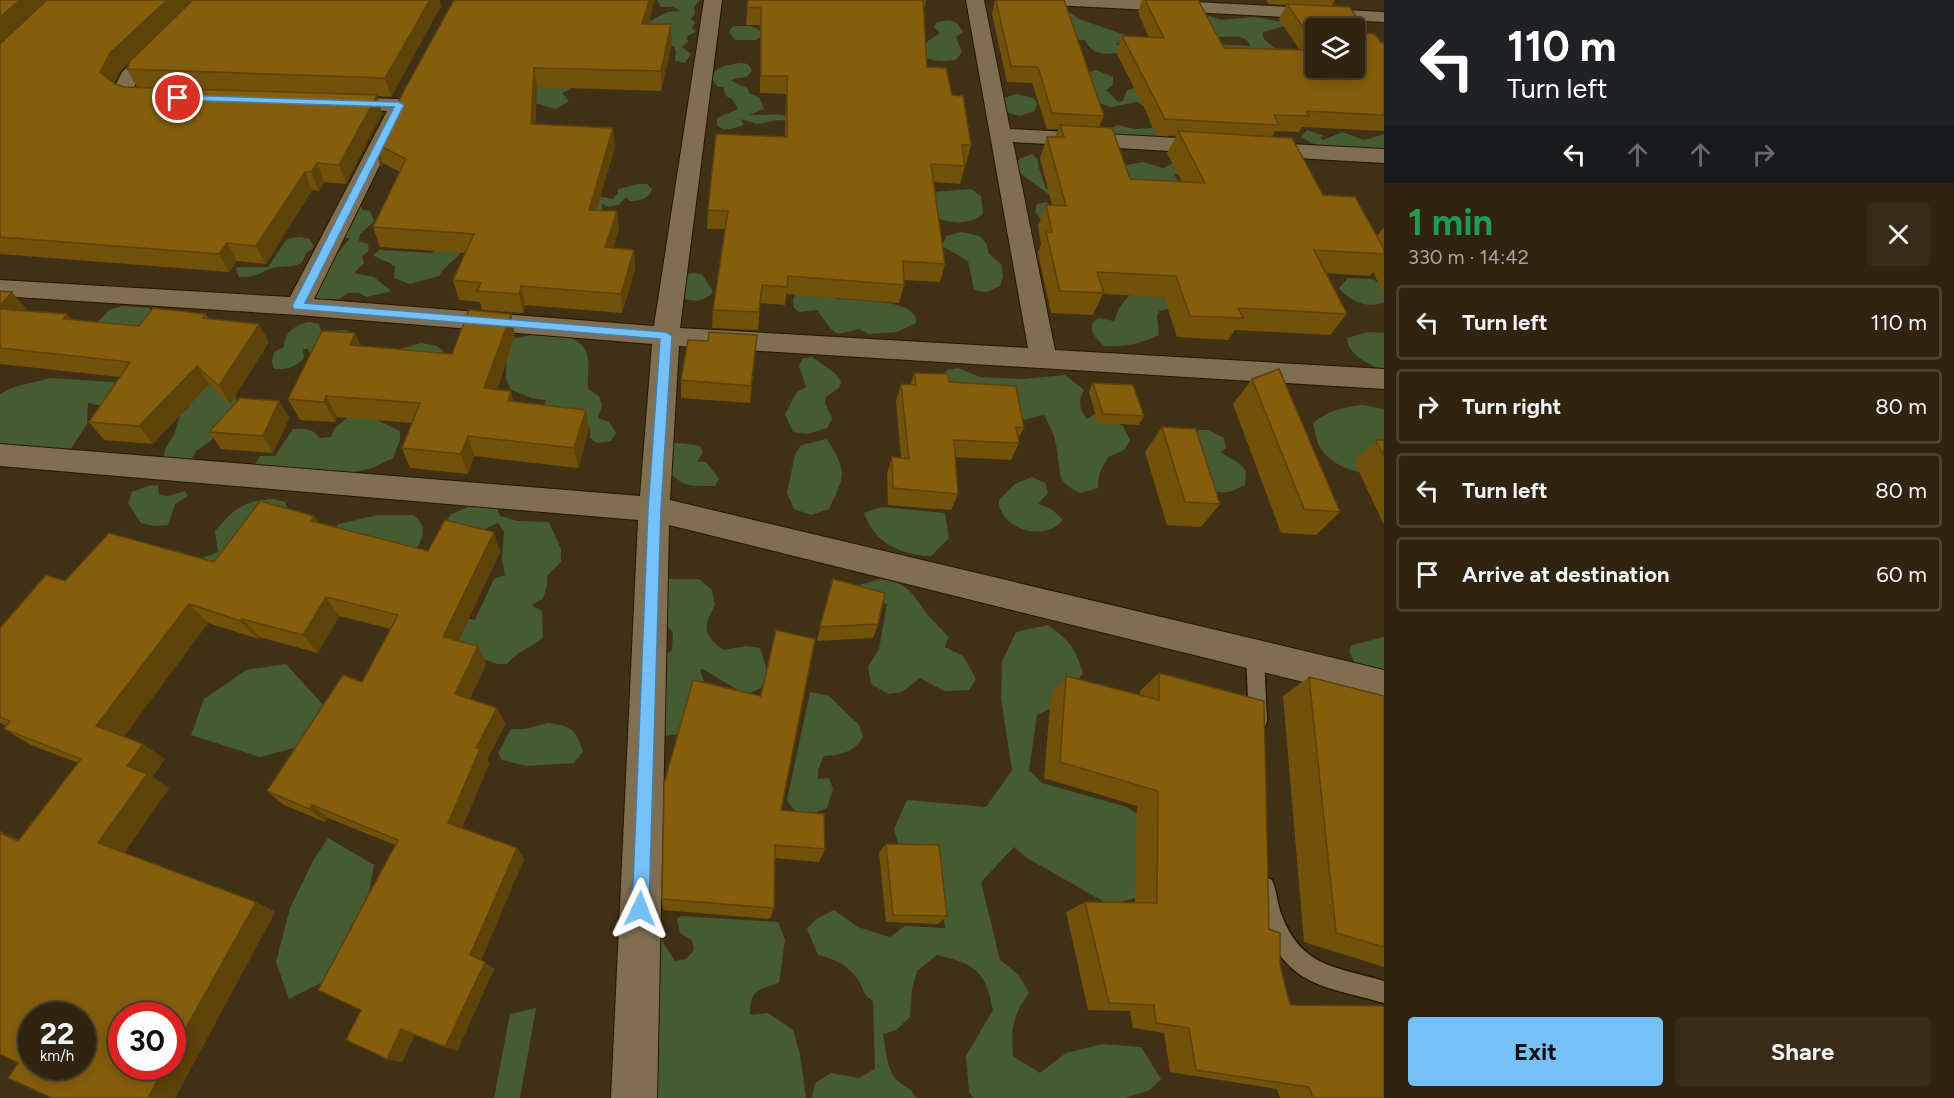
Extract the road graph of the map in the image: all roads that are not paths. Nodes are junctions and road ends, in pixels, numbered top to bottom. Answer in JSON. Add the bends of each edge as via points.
{"nodes":[{"id":1,"x":207,"y":0,"type":"edge"},
{"id":2,"x":713,"y":0,"type":"edge"},
{"id":3,"x":975,"y":0,"type":"edge"},
{"id":4,"x":1053,"y":0,"type":"edge"},
{"id":5,"x":1384,"y":17,"type":"edge"},
{"id":6,"x":411,"y":84,"type":"edge"},
{"id":7,"x":180,"y":98,"type":"edge"},
{"id":8,"x":318,"y":102,"type":"edge"},
{"id":9,"x":399,"y":105,"type":"junction"},
{"id":10,"x":1000,"y":135,"type":"junction"},
{"id":11,"x":1384,"y":156,"type":"edge"},
{"id":12,"x":0,"y":288,"type":"edge"},
{"id":13,"x":298,"y":306,"type":"junction"},
{"id":14,"x":666,"y":336,"type":"junction"},
{"id":15,"x":1043,"y":359,"type":"junction"},
{"id":16,"x":1384,"y":379,"type":"edge"},
{"id":17,"x":0,"y":455,"type":"edge"},
{"id":18,"x":654,"y":509,"type":"junction"},
{"id":19,"x":1255,"y":656,"type":"junction"},
{"id":20,"x":1384,"y":687,"type":"edge"},
{"id":21,"x":1259,"y":745,"type":"edge"},
{"id":22,"x":1264,"y":864,"type":"edge"},
{"id":23,"x":1384,"y":992,"type":"edge"},
{"id":24,"x":634,"y":1098,"type":"edge"}],
"edges":[{"from":1,"to":7,"type":"street","via":[[129,76],[123,90],[134,96]]},
{"from":2,"to":14,"type":"street"},
{"from":3,"to":10,"type":"street"},
{"from":4,"to":5,"type":"street"},
{"from":6,"to":9,"type":"street"},
{"from":8,"to":9,"type":"street"},
{"from":9,"to":13,"type":"street"},
{"from":10,"to":11,"type":"street"},
{"from":10,"to":15,"type":"street"},
{"from":12,"to":13,"type":"street"},
{"from":13,"to":14,"type":"street"},
{"from":14,"to":15,"type":"street"},
{"from":14,"to":18,"type":"street"},
{"from":15,"to":16,"type":"street"},
{"from":17,"to":18,"type":"street"},
{"from":18,"to":19,"type":"street"},
{"from":18,"to":24,"type":"street"},
{"from":19,"to":20,"type":"street"},
{"from":19,"to":21,"type":"lane"},
{"from":22,"to":23,"type":"lane","via":[[1265,900],[1282,940],[1308,969]]}]}
